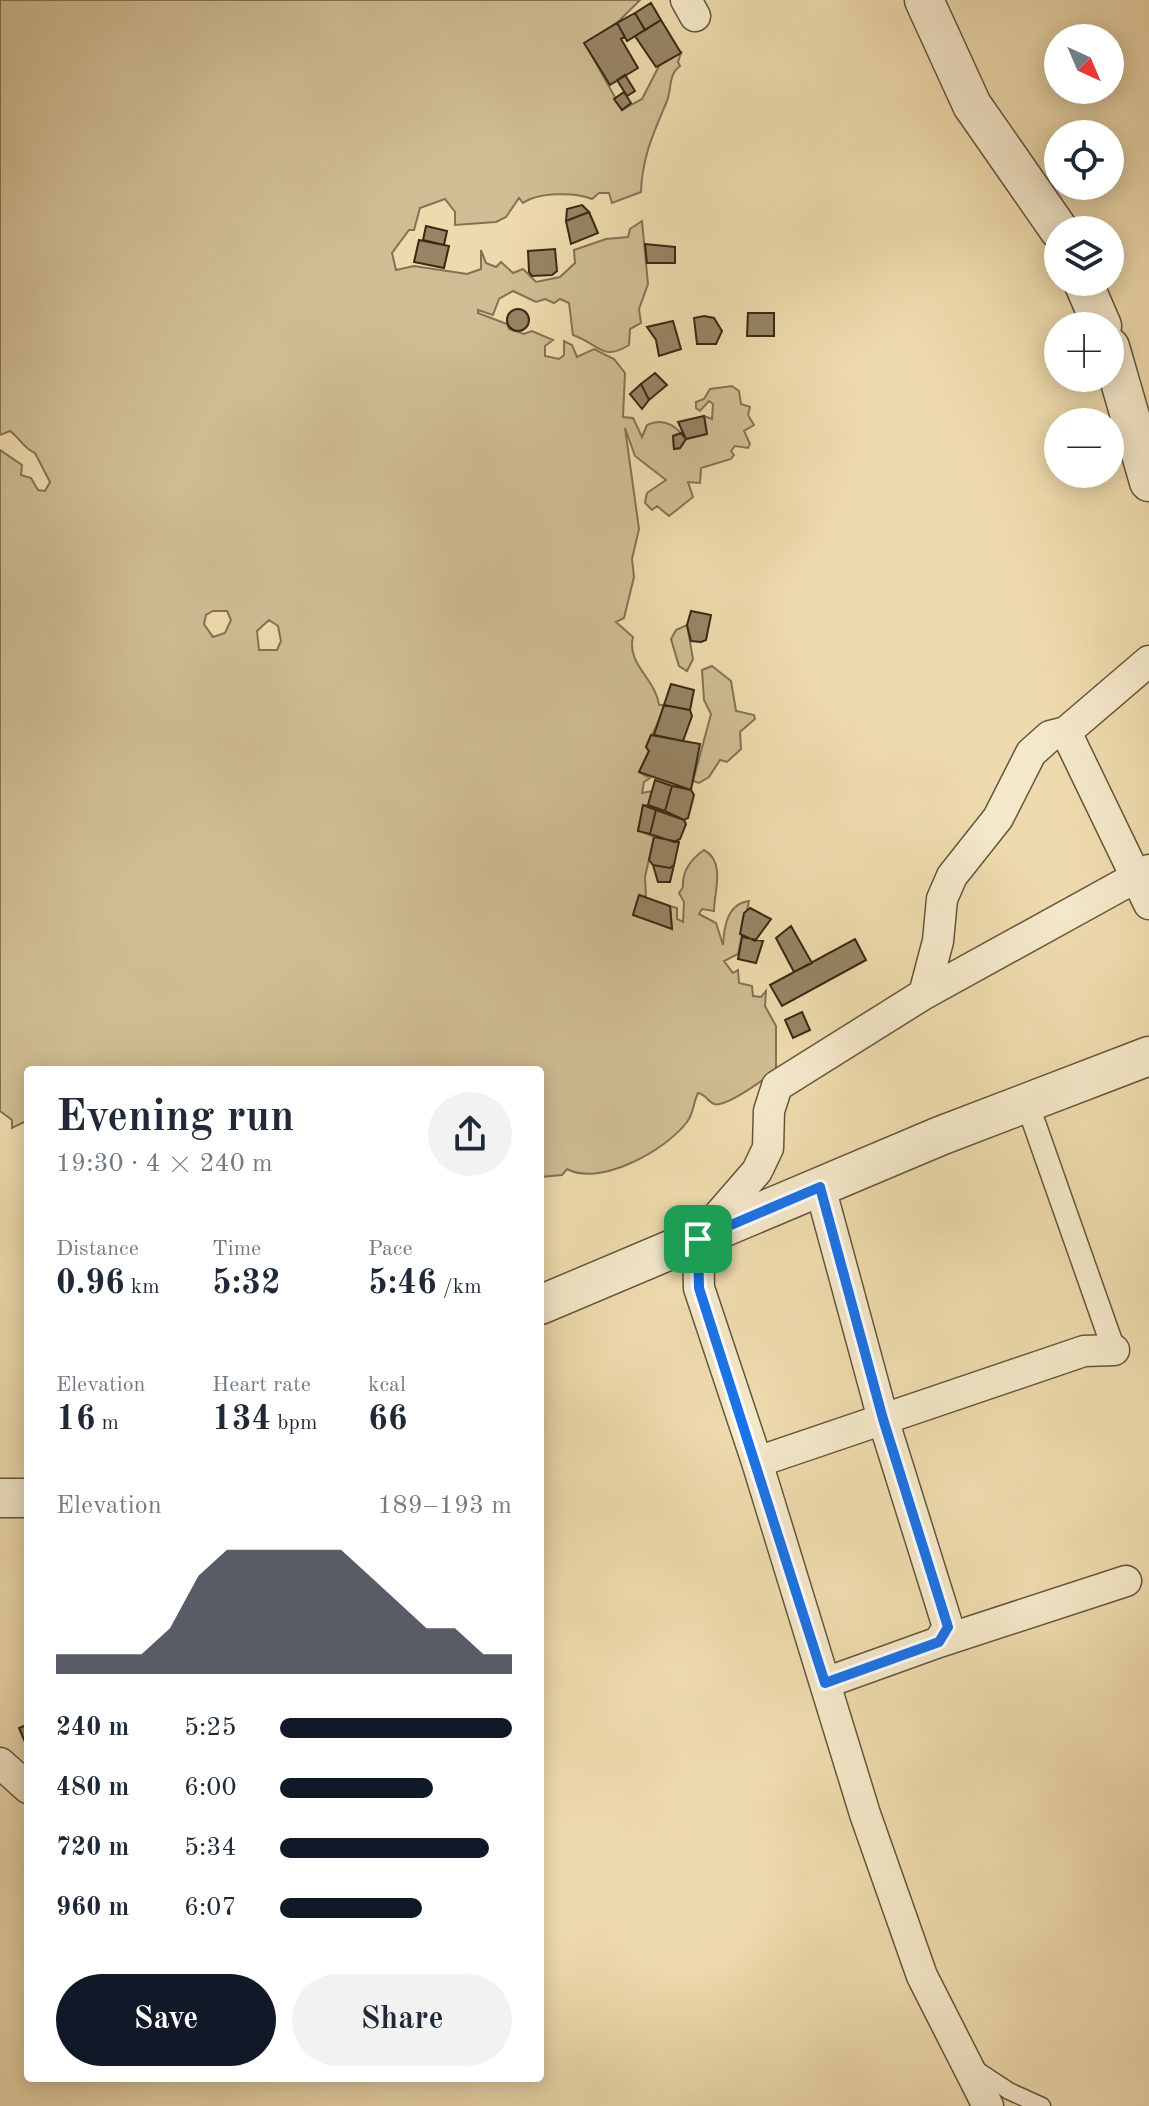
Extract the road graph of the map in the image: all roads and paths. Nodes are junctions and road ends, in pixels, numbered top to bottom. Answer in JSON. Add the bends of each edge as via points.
{"nodes":[{"id":1,"x":924,"y":0,"type":"edge"},
{"id":2,"x":1049,"y":216,"type":"edge"},
{"id":3,"x":1123,"y":392,"type":"edge"},
{"id":4,"x":1149,"y":482,"type":"edge"},
{"id":5,"x":1149,"y":661,"type":"edge"},
{"id":6,"x":1066,"y":732,"type":"junction"},
{"id":7,"x":1144,"y":884,"type":"edge"},
{"id":8,"x":924,"y":994,"type":"junction"},
{"id":9,"x":1149,"y":1056,"type":"edge"},
{"id":10,"x":1027,"y":1103,"type":"junction"},
{"id":11,"x":820,"y":1187,"type":"junction"},
{"id":12,"x":698,"y":1239,"type":"junction"},
{"id":13,"x":544,"y":1303,"type":"edge"},
{"id":14,"x":1114,"y":1350,"type":"joint"},
{"id":15,"x":883,"y":1419,"type":"junction"},
{"id":16,"x":757,"y":1462,"type":"junction"},
{"id":17,"x":0,"y":1498,"type":"edge"},
{"id":18,"x":24,"y":1498,"type":"edge"},
{"id":19,"x":1126,"y":1581,"type":"dead end"},
{"id":20,"x":951,"y":1634,"type":"junction"},
{"id":21,"x":825,"y":1683,"type":"junction"},
{"id":22,"x":0,"y":1763,"type":"edge"},
{"id":23,"x":24,"y":1784,"type":"edge"},
{"id":24,"x":966,"y":2063,"type":"junction"},
{"id":25,"x":988,"y":2106,"type":"edge"},
{"id":26,"x":1042,"y":2106,"type":"edge"}],
"edges":[{"from":1,"to":2,"type":"street","via":[[972,105]]},
{"from":3,"to":4,"type":"street"},
{"from":5,"to":6,"type":"street"},
{"from":6,"to":7,"type":"street"},
{"from":6,"to":8,"type":"street","via":[[1050,736],[1031,753],[998,818],[952,876],[942,899]]},
{"from":7,"to":8,"type":"street"},
{"from":8,"to":12,"type":"street","via":[[777,1086],[769,1111],[768,1148],[757,1171]]},
{"from":9,"to":10,"type":"street"},
{"from":10,"to":11,"type":"street"},
{"from":10,"to":14,"type":"street"},
{"from":11,"to":12,"type":"street"},
{"from":11,"to":15,"type":"street"},
{"from":12,"to":13,"type":"street"},
{"from":12,"to":16,"type":"street","via":[[699,1288]]},
{"from":14,"to":15,"type":"street","via":[[1084,1351]]},
{"from":15,"to":16,"type":"street"},
{"from":15,"to":20,"type":"street"},
{"from":16,"to":21,"type":"street"},
{"from":17,"to":18,"type":"street"},
{"from":19,"to":20,"type":"street"},
{"from":20,"to":21,"type":"street"},
{"from":21,"to":24,"type":"street","via":[[922,1976]]},
{"from":22,"to":23,"type":"street"},
{"from":24,"to":25,"type":"street"},
{"from":24,"to":26,"type":"lane"}]}
